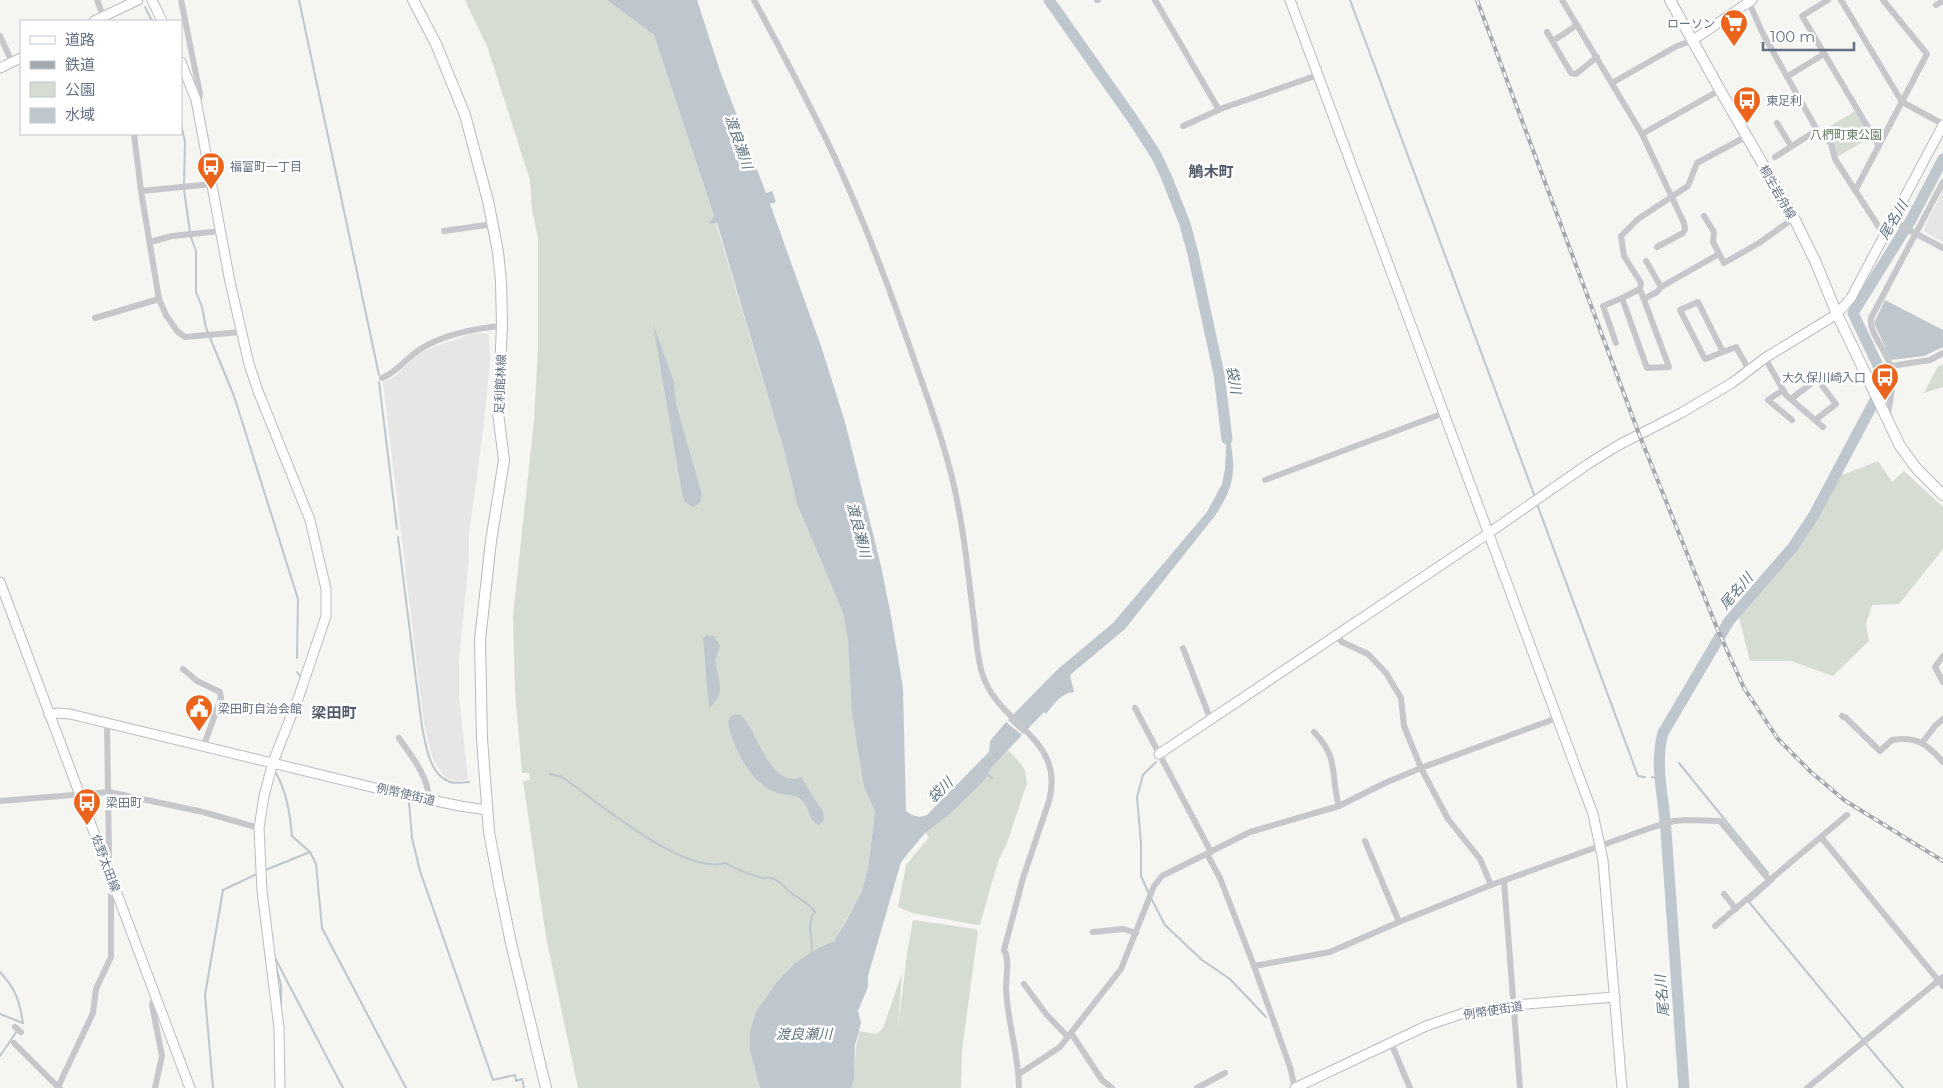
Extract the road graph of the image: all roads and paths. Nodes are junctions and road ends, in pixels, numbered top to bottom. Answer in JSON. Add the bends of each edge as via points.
{"nodes":[{"id":1,"x":97,"y":0,"type":"edge"},
{"id":2,"x":138,"y":0,"type":"edge"},
{"id":3,"x":152,"y":0,"type":"edge"},
{"id":4,"x":181,"y":0,"type":"edge"},
{"id":5,"x":413,"y":0,"type":"edge"},
{"id":6,"x":754,"y":0,"type":"edge"},
{"id":7,"x":1155,"y":0,"type":"edge"},
{"id":8,"x":1290,"y":0,"type":"edge"},
{"id":9,"x":1562,"y":0,"type":"edge"},
{"id":10,"x":1670,"y":0,"type":"edge"},
{"id":11,"x":1828,"y":0,"type":"edge"},
{"id":12,"x":1841,"y":0,"type":"edge"},
{"id":13,"x":1883,"y":0,"type":"edge"},
{"id":14,"x":1749,"y":1,"type":"edge"},
{"id":15,"x":1943,"y":1,"type":"edge"},
{"id":16,"x":1936,"y":5,"type":"dead end"},
{"id":17,"x":105,"y":19,"type":"edge"},
{"id":18,"x":162,"y":20,"type":"edge"},
{"id":19,"x":1577,"y":25,"type":"junction"},
{"id":20,"x":1547,"y":32,"type":"dead end"},
{"id":21,"x":0,"y":36,"type":"edge"},
{"id":22,"x":1694,"y":40,"type":"junction"},
{"id":23,"x":1553,"y":42,"type":"junction"},
{"id":24,"x":1824,"y":54,"type":"junction"},
{"id":25,"x":1596,"y":57,"type":"junction"},
{"id":26,"x":20,"y":58,"type":"edge"},
{"id":27,"x":12,"y":62,"type":"junction"},
{"id":28,"x":182,"y":65,"type":"edge"},
{"id":29,"x":0,"y":68,"type":"edge"},
{"id":30,"x":1318,"y":75,"type":"junction"},
{"id":31,"x":1788,"y":76,"type":"junction"},
{"id":32,"x":1612,"y":83,"type":"junction"},
{"id":33,"x":1720,"y":90,"type":"junction"},
{"id":34,"x":196,"y":100,"type":"junction"},
{"id":35,"x":1902,"y":102,"type":"junction"},
{"id":36,"x":1219,"y":110,"type":"junction"},
{"id":37,"x":1777,"y":123,"type":"dead end"},
{"id":38,"x":1943,"y":125,"type":"edge"},
{"id":39,"x":1183,"y":126,"type":"dead end"},
{"id":40,"x":1817,"y":130,"type":"junction"},
{"id":41,"x":1642,"y":134,"type":"junction"},
{"id":42,"x":134,"y":135,"type":"edge"},
{"id":43,"x":1747,"y":136,"type":"junction"},
{"id":44,"x":1791,"y":146,"type":"junction"},
{"id":45,"x":1879,"y":146,"type":"junction"},
{"id":46,"x":1775,"y":156,"type":"dead end"},
{"id":47,"x":1943,"y":182,"type":"edge"},
{"id":48,"x":213,"y":184,"type":"junction"},
{"id":49,"x":141,"y":191,"type":"junction"},
{"id":50,"x":1855,"y":191,"type":"junction"},
{"id":51,"x":1671,"y":198,"type":"junction"},
{"id":52,"x":1704,"y":216,"type":"dead end"},
{"id":53,"x":1794,"y":218,"type":"junction"},
{"id":54,"x":1896,"y":223,"type":"junction"},
{"id":55,"x":493,"y":224,"type":"junction"},
{"id":56,"x":221,"y":231,"type":"junction"},
{"id":57,"x":444,"y":231,"type":"dead end"},
{"id":58,"x":1913,"y":232,"type":"junction"},
{"id":59,"x":1884,"y":235,"type":"junction"},
{"id":60,"x":150,"y":242,"type":"junction"},
{"id":61,"x":1657,"y":247,"type":"dead end"},
{"id":62,"x":1943,"y":248,"type":"edge"},
{"id":63,"x":1720,"y":254,"type":"junction"},
{"id":64,"x":1646,"y":261,"type":"dead end"},
{"id":65,"x":1661,"y":286,"type":"junction"},
{"id":66,"x":1640,"y":289,"type":"junction"},
{"id":67,"x":1622,"y":298,"type":"junction"},
{"id":68,"x":159,"y":299,"type":"junction"},
{"id":69,"x":1644,"y":299,"type":"junction"},
{"id":70,"x":1837,"y":314,"type":"junction"},
{"id":71,"x":95,"y":318,"type":"dead end"},
{"id":72,"x":502,"y":326,"type":"junction"},
{"id":73,"x":241,"y":332,"type":"junction"},
{"id":74,"x":1616,"y":343,"type":"dead end"},
{"id":75,"x":1723,"y":352,"type":"junction"},
{"id":76,"x":1943,"y":353,"type":"edge"},
{"id":77,"x":1765,"y":358,"type":"junction"},
{"id":78,"x":1890,"y":366,"type":"junction"},
{"id":79,"x":1749,"y":370,"type":"junction"},
{"id":80,"x":382,"y":378,"type":"dead end"},
{"id":81,"x":1782,"y":390,"type":"junction"},
{"id":82,"x":1791,"y":399,"type":"junction"},
{"id":83,"x":1444,"y":413,"type":"junction"},
{"id":84,"x":1792,"y":420,"type":"dead end"},
{"id":85,"x":1815,"y":420,"type":"junction"},
{"id":86,"x":1888,"y":420,"type":"junction"},
{"id":87,"x":1823,"y":427,"type":"dead end"},
{"id":88,"x":1265,"y":480,"type":"dead end"},
{"id":89,"x":1943,"y":495,"type":"edge"},
{"id":90,"x":1489,"y":533,"type":"junction"},
{"id":91,"x":0,"y":582,"type":"edge"},
{"id":92,"x":3,"y":601,"type":"edge"},
{"id":93,"x":1336,"y":636,"type":"junction"},
{"id":94,"x":1182,"y":648,"type":"dead end"},
{"id":95,"x":1943,"y":656,"type":"edge"},
{"id":96,"x":183,"y":669,"type":"dead end"},
{"id":97,"x":1943,"y":682,"type":"edge"},
{"id":98,"x":1135,"y":708,"type":"dead end"},
{"id":99,"x":49,"y":715,"type":"junction"},
{"id":100,"x":1842,"y":716,"type":"dead end"},
{"id":101,"x":1557,"y":718,"type":"junction"},
{"id":102,"x":1943,"y":719,"type":"edge"},
{"id":103,"x":1211,"y":721,"type":"junction"},
{"id":104,"x":106,"y":722,"type":"junction"},
{"id":105,"x":1314,"y":732,"type":"dead end"},
{"id":106,"x":399,"y":738,"type":"dead end"},
{"id":107,"x":1922,"y":744,"type":"junction"},
{"id":108,"x":204,"y":745,"type":"junction"},
{"id":109,"x":1159,"y":754,"type":"junction"},
{"id":110,"x":273,"y":762,"type":"junction"},
{"id":111,"x":1943,"y":762,"type":"edge"},
{"id":112,"x":1421,"y":768,"type":"junction"},
{"id":113,"x":109,"y":792,"type":"junction"},
{"id":114,"x":80,"y":793,"type":"junction"},
{"id":115,"x":429,"y":799,"type":"junction"},
{"id":116,"x":0,"y":802,"type":"edge"},
{"id":117,"x":1339,"y":806,"type":"junction"},
{"id":118,"x":487,"y":810,"type":"junction"},
{"id":119,"x":1847,"y":815,"type":"dead end"},
{"id":120,"x":259,"y":828,"type":"junction"},
{"id":121,"x":1822,"y":837,"type":"junction"},
{"id":122,"x":1365,"y":841,"type":"dead end"},
{"id":123,"x":1601,"y":844,"type":"junction"},
{"id":124,"x":1209,"y":853,"type":"junction"},
{"id":125,"x":105,"y":862,"type":"junction"},
{"id":126,"x":1769,"y":880,"type":"junction"},
{"id":127,"x":1504,"y":881,"type":"junction"},
{"id":128,"x":1491,"y":885,"type":"junction"},
{"id":129,"x":114,"y":886,"type":"junction"},
{"id":130,"x":1724,"y":894,"type":"dead end"},
{"id":131,"x":1736,"y":909,"type":"junction"},
{"id":132,"x":1399,"y":922,"type":"junction"},
{"id":133,"x":1715,"y":926,"type":"dead end"},
{"id":134,"x":1093,"y":932,"type":"dead end"},
{"id":135,"x":1136,"y":933,"type":"junction"},
{"id":136,"x":1254,"y":966,"type":"junction"},
{"id":137,"x":1941,"y":981,"type":"edge"},
{"id":138,"x":1024,"y":984,"type":"dead end"},
{"id":139,"x":154,"y":996,"type":"junction"},
{"id":140,"x":1615,"y":997,"type":"junction"},
{"id":141,"x":1514,"y":1005,"type":"junction"},
{"id":142,"x":15,"y":1027,"type":"dead end"},
{"id":143,"x":21,"y":1032,"type":"dead end"},
{"id":144,"x":1070,"y":1035,"type":"junction"},
{"id":145,"x":14,"y":1042,"type":"dead end"},
{"id":146,"x":1391,"y":1042,"type":"junction"},
{"id":147,"x":1226,"y":1073,"type":"dead end"},
{"id":148,"x":1019,"y":1074,"type":"junction"},
{"id":149,"x":59,"y":1088,"type":"edge"},
{"id":150,"x":155,"y":1088,"type":"edge"},
{"id":151,"x":190,"y":1088,"type":"edge"},
{"id":152,"x":280,"y":1088,"type":"edge"},
{"id":153,"x":546,"y":1088,"type":"edge"},
{"id":154,"x":1020,"y":1088,"type":"edge"},
{"id":155,"x":1112,"y":1088,"type":"edge"},
{"id":156,"x":1197,"y":1088,"type":"edge"},
{"id":157,"x":1295,"y":1088,"type":"edge"},
{"id":158,"x":1410,"y":1088,"type":"edge"},
{"id":159,"x":1520,"y":1088,"type":"edge"},
{"id":160,"x":1622,"y":1088,"type":"edge"},
{"id":161,"x":1807,"y":1088,"type":"edge"}],
"edges":[{"from":1,"to":17,"type":"street"},
{"from":2,"to":17,"type":"street"},
{"from":3,"to":18,"type":"street"},
{"from":4,"to":34,"type":"street","via":[[200,94]]},
{"from":5,"to":55,"type":"main road","name":"足利館林線","via":[[436,44],[465,115]]},
{"from":6,"to":148,"type":"street","via":[[841,171],[896,304],[950,468],[982,673],[992,695],[1048,758],[1053,781],[1049,801],[1023,878],[1004,950],[1007,954],[1009,1020]]},
{"from":7,"to":36,"type":"street"},
{"from":8,"to":30,"type":"street"},
{"from":9,"to":19,"type":"street"},
{"from":10,"to":22,"type":"main road","name":"桐生岩舟線"},
{"from":11,"to":24,"type":"street","via":[[1802,16]]},
{"from":12,"to":35,"type":"street"},
{"from":13,"to":35,"type":"street","via":[[1927,54]]},
{"from":14,"to":22,"type":"street"},
{"from":14,"to":31,"type":"street","via":[[1762,32]]},
{"from":15,"to":16,"type":"street"},
{"from":19,"to":23,"type":"street"},
{"from":19,"to":25,"type":"street"},
{"from":20,"to":23,"type":"street"},
{"from":21,"to":27,"type":"street"},
{"from":22,"to":32,"type":"street","via":[[1675,47]]},
{"from":22,"to":33,"type":"main road","name":"桐生岩舟線"},
{"from":23,"to":25,"type":"street","via":[[1571,73],[1576,74]]},
{"from":24,"to":31,"type":"street"},
{"from":24,"to":45,"type":"street"},
{"from":25,"to":32,"type":"street"},
{"from":26,"to":27,"type":"street"},
{"from":27,"to":29,"type":"street"},
{"from":28,"to":34,"type":"street"},
{"from":30,"to":36,"type":"street"},
{"from":30,"to":83,"type":"street"},
{"from":31,"to":40,"type":"street"},
{"from":32,"to":41,"type":"street"},
{"from":33,"to":41,"type":"street"},
{"from":33,"to":43,"type":"main road","name":"桐生岩舟線"},
{"from":34,"to":48,"type":"street"},
{"from":35,"to":38,"type":"street"},
{"from":35,"to":45,"type":"street"},
{"from":36,"to":39,"type":"street"},
{"from":37,"to":44,"type":"street"},
{"from":38,"to":54,"type":"street"},
{"from":40,"to":44,"type":"street"},
{"from":40,"to":50,"type":"street","via":[[1831,144],[1835,159]]},
{"from":41,"to":51,"type":"street"},
{"from":42,"to":49,"type":"street"},
{"from":43,"to":51,"type":"street","via":[[1697,163],[1688,186]]},
{"from":43,"to":53,"type":"main road","name":"桐生岩舟線"},
{"from":44,"to":46,"type":"street"},
{"from":45,"to":50,"type":"street"},
{"from":47,"to":58,"type":"street"},
{"from":48,"to":49,"type":"street"},
{"from":48,"to":56,"type":"street"},
{"from":49,"to":60,"type":"street"},
{"from":50,"to":59,"type":"street"},
{"from":51,"to":61,"type":"street","via":[[1685,229]]},
{"from":51,"to":66,"type":"street","via":[[1638,219],[1621,236],[1624,256],[1641,283]]},
{"from":52,"to":63,"type":"street","via":[[1714,232],[1713,242]]},
{"from":53,"to":63,"type":"street","via":[[1730,262],[1724,263]]},
{"from":53,"to":70,"type":"main road","name":"桐生岩舟線"},
{"from":54,"to":58,"type":"street"},
{"from":54,"to":59,"type":"street"},
{"from":55,"to":57,"type":"street"},
{"from":55,"to":72,"type":"main road","name":"足利館林線","via":[[501,281]]},
{"from":56,"to":60,"type":"street","via":[[172,236]]},
{"from":56,"to":73,"type":"street"},
{"from":58,"to":62,"type":"street"},
{"from":58,"to":78,"type":"street","via":[[1870,322]]},
{"from":59,"to":70,"type":"street","via":[[1851,298]]},
{"from":60,"to":68,"type":"street"},
{"from":63,"to":65,"type":"street"},
{"from":64,"to":65,"type":"street"},
{"from":65,"to":69,"type":"street"},
{"from":66,"to":67,"type":"street"},
{"from":66,"to":69,"type":"street"},
{"from":67,"to":69,"type":"street","via":[[1647,368],[1669,367]]},
{"from":67,"to":74,"type":"street","via":[[1603,306]]},
{"from":68,"to":71,"type":"street"},
{"from":68,"to":73,"type":"street","via":[[177,331],[185,336]]},
{"from":70,"to":77,"type":"street"},
{"from":70,"to":86,"type":"main road","name":"桐生岩舟線"},
{"from":72,"to":80,"type":"street","via":[[473,329],[426,346]]},
{"from":72,"to":118,"type":"main road","name":"足利館林線","via":[[498,414],[504,466],[491,541],[480,640]]},
{"from":73,"to":110,"type":"street","via":[[258,391],[310,520],[327,597],[321,632]]},
{"from":75,"to":75,"type":"street","via":[[1705,360],[1680,310],[1698,302]]},
{"from":75,"to":79,"type":"street","via":[[1736,347]]},
{"from":76,"to":78,"type":"street","via":[[1930,360]]},
{"from":77,"to":79,"type":"street"},
{"from":77,"to":81,"type":"street"},
{"from":78,"to":86,"type":"street","via":[[1892,384]]},
{"from":79,"to":90,"type":"street","via":[[1704,401],[1602,455]]},
{"from":81,"to":82,"type":"street"},
{"from":81,"to":84,"type":"street","via":[[1768,400]]},
{"from":82,"to":85,"type":"street"},
{"from":82,"to":85,"type":"street","via":[[1817,379],[1836,404]]},
{"from":83,"to":88,"type":"street"},
{"from":83,"to":90,"type":"street"},
{"from":85,"to":87,"type":"street"},
{"from":86,"to":89,"type":"main road","via":[[1908,458]]},
{"from":90,"to":93,"type":"street"},
{"from":90,"to":101,"type":"street"},
{"from":91,"to":92,"type":"street","name":"佐野太田線"},
{"from":92,"to":99,"type":"street","name":"佐野太田線"},
{"from":93,"to":103,"type":"street"},
{"from":93,"to":112,"type":"street","via":[[1368,654],[1386,673],[1401,698],[1404,726]]},
{"from":94,"to":103,"type":"street"},
{"from":95,"to":97,"type":"street","via":[[1935,667]]},
{"from":96,"to":108,"type":"street","via":[[220,692],[221,698]]},
{"from":98,"to":109,"type":"street"},
{"from":99,"to":104,"type":"street","name":"例幣使街道","via":[[70,714]]},
{"from":99,"to":114,"type":"street","name":"佐野太田線"},
{"from":100,"to":107,"type":"street","via":[[1880,751],[1894,739],[1914,739]]},
{"from":101,"to":112,"type":"street"},
{"from":101,"to":123,"type":"street"},
{"from":102,"to":107,"type":"street"},
{"from":103,"to":109,"type":"street"},
{"from":104,"to":108,"type":"street","name":"例幣使街道"},
{"from":104,"to":113,"type":"street"},
{"from":105,"to":117,"type":"street","via":[[1328,749]]},
{"from":106,"to":115,"type":"street","via":[[424,777]]},
{"from":107,"to":111,"type":"street"},
{"from":108,"to":110,"type":"street","name":"例幣使街道"},
{"from":109,"to":124,"type":"street"},
{"from":110,"to":115,"type":"street","name":"例幣使街道"},
{"from":110,"to":120,"type":"street"},
{"from":112,"to":117,"type":"street"},
{"from":112,"to":128,"type":"street","via":[[1448,819],[1480,859]]},
{"from":113,"to":114,"type":"street"},
{"from":113,"to":120,"type":"street"},
{"from":113,"to":125,"type":"street","via":[[109,858]]},
{"from":114,"to":116,"type":"street"},
{"from":114,"to":125,"type":"street","name":"佐野太田線"},
{"from":115,"to":118,"type":"street","name":"例幣使街道"},
{"from":117,"to":124,"type":"street","via":[[1258,828]]},
{"from":118,"to":153,"type":"main road","via":[[510,943]]},
{"from":119,"to":121,"type":"street"},
{"from":120,"to":152,"type":"street","via":[[262,892],[279,1028]]},
{"from":121,"to":126,"type":"street"},
{"from":121,"to":137,"type":"street"},
{"from":122,"to":132,"type":"street"},
{"from":123,"to":126,"type":"street","via":[[1674,821],[1720,821]]},
{"from":123,"to":127,"type":"street"},
{"from":123,"to":140,"type":"street"},
{"from":124,"to":135,"type":"street","via":[[1162,876],[1154,886]]},
{"from":124,"to":136,"type":"street"},
{"from":125,"to":129,"type":"street","name":"佐野太田線"},
{"from":126,"to":131,"type":"street"},
{"from":127,"to":128,"type":"street"},
{"from":127,"to":141,"type":"street"},
{"from":128,"to":132,"type":"street"},
{"from":129,"to":139,"type":"street","name":"佐野太田線"},
{"from":129,"to":149,"type":"street","via":[[111,895],[111,957],[96,989],[94,1013]]},
{"from":130,"to":131,"type":"street"},
{"from":131,"to":133,"type":"street"},
{"from":132,"to":136,"type":"street","via":[[1330,952]]},
{"from":134,"to":135,"type":"street","via":[[1123,928]]},
{"from":135,"to":144,"type":"street","via":[[1121,969]]},
{"from":136,"to":157,"type":"street"},
{"from":137,"to":161,"type":"street"},
{"from":138,"to":144,"type":"street","via":[[1046,1014]]},
{"from":139,"to":150,"type":"street","via":[[152,1005],[162,1056]]},
{"from":139,"to":151,"type":"street","name":"佐野太田線"},
{"from":140,"to":141,"type":"street","name":"例幣使街道"},
{"from":140,"to":160,"type":"street"},
{"from":141,"to":146,"type":"street","name":"例幣使街道","via":[[1467,1012]]},
{"from":141,"to":159,"type":"street"},
{"from":142,"to":143,"type":"street"},
{"from":144,"to":148,"type":"street","via":[[1060,1047]]},
{"from":144,"to":155,"type":"street","via":[[1102,1080]]},
{"from":145,"to":149,"type":"street"},
{"from":146,"to":157,"type":"street","name":"例幣使街道"},
{"from":146,"to":158,"type":"street"},
{"from":147,"to":156,"type":"street"},
{"from":148,"to":154,"type":"street"}]}
